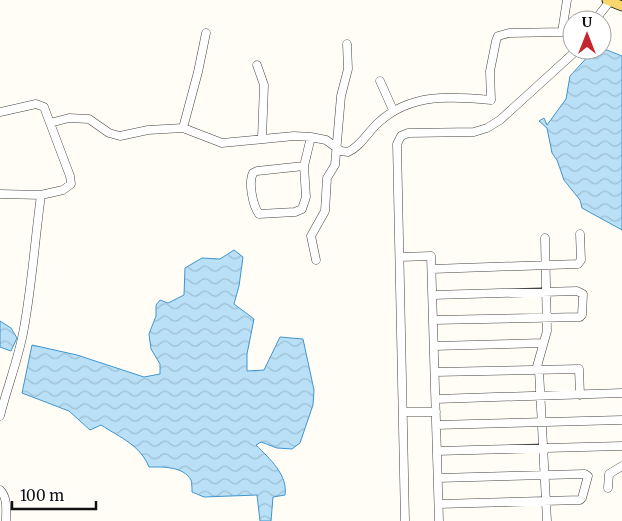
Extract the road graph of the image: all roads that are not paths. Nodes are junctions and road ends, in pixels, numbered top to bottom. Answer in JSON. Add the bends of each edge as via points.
{"nodes":[{"id":1,"x":567,"y":0,"type":"edge"},
{"id":2,"x":609,"y":1,"type":"edge"},
{"id":3,"x":622,"y":6,"type":"edge"},
{"id":4,"x":206,"y":33,"type":"dead end"},
{"id":5,"x":347,"y":44,"type":"dead end"},
{"id":6,"x":566,"y":60,"type":"edge"},
{"id":7,"x":256,"y":65,"type":"dead end"},
{"id":8,"x":380,"y":81,"type":"dead end"},
{"id":9,"x":393,"y":110,"type":"junction"},
{"id":10,"x":0,"y":112,"type":"edge"},
{"id":11,"x":50,"y":123,"type":"junction"},
{"id":12,"x":183,"y":128,"type":"junction"},
{"id":13,"x":311,"y":137,"type":"junction"},
{"id":14,"x":262,"y":138,"type":"junction"},
{"id":15,"x":336,"y":148,"type":"junction"},
{"id":16,"x":304,"y":166,"type":"junction"},
{"id":17,"x":0,"y":194,"type":"edge"},
{"id":18,"x":41,"y":195,"type":"junction"},
{"id":19,"x":580,"y":234,"type":"dead end"},
{"id":20,"x":544,"y":238,"type":"dead end"},
{"id":21,"x":400,"y":257,"type":"junction"},
{"id":22,"x":316,"y":260,"type":"dead end"},
{"id":23,"x":545,"y":265,"type":"junction"},
{"id":24,"x":432,"y":269,"type":"junction"},
{"id":25,"x":546,"y":292,"type":"junction"},
{"id":26,"x":433,"y":295,"type":"junction"},
{"id":27,"x":546,"y":318,"type":"junction"},
{"id":28,"x":434,"y":320,"type":"junction"},
{"id":29,"x":543,"y":344,"type":"junction"},
{"id":30,"x":434,"y":346,"type":"junction"},
{"id":31,"x":537,"y":370,"type":"junction"},
{"id":32,"x":435,"y":372,"type":"junction"},
{"id":33,"x":622,"y":393,"type":"edge"},
{"id":34,"x":580,"y":394,"type":"junction"},
{"id":35,"x":540,"y":396,"type":"junction"},
{"id":36,"x":436,"y":399,"type":"junction"},
{"id":37,"x":403,"y":412,"type":"junction"},
{"id":38,"x":436,"y":412,"type":"junction"},
{"id":39,"x":0,"y":416,"type":"edge"},
{"id":40,"x":622,"y":420,"type":"edge"},
{"id":41,"x":541,"y":423,"type":"junction"},
{"id":42,"x":436,"y":425,"type":"junction"},
{"id":43,"x":622,"y":446,"type":"edge"},
{"id":44,"x":542,"y":449,"type":"junction"},
{"id":45,"x":437,"y":451,"type":"junction"},
{"id":46,"x":622,"y":466,"type":"edge"},
{"id":47,"x":544,"y":475,"type":"junction"},
{"id":48,"x":438,"y":478,"type":"junction"},
{"id":49,"x":608,"y":488,"type":"dead end"},
{"id":50,"x":0,"y":490,"type":"edge"},
{"id":51,"x":545,"y":500,"type":"junction"},
{"id":52,"x":438,"y":504,"type":"junction"},
{"id":53,"x":6,"y":521,"type":"edge"},
{"id":54,"x":405,"y":521,"type":"edge"},
{"id":55,"x":439,"y":521,"type":"edge"},
{"id":56,"x":547,"y":521,"type":"edge"}],
"edges":[{"from":1,"to":9,"type":"street","via":[[562,32],[498,36],[490,72],[491,100],[440,98]]},
{"from":2,"to":3,"type":"main road"},
{"from":4,"to":12,"type":"street"},
{"from":5,"to":15,"type":"street","via":[[348,69],[341,96]]},
{"from":6,"to":21,"type":"street","via":[[487,128],[474,132],[401,136],[397,144]]},
{"from":7,"to":14,"type":"street","via":[[264,84]]},
{"from":8,"to":9,"type":"street"},
{"from":9,"to":15,"type":"street","via":[[350,152]]},
{"from":10,"to":11,"type":"street","via":[[41,105]]},
{"from":11,"to":12,"type":"street","via":[[64,118],[89,119],[109,133],[120,136]]},
{"from":11,"to":18,"type":"street","via":[[71,181],[63,190]]},
{"from":12,"to":14,"type":"street","via":[[219,143]]},
{"from":13,"to":14,"type":"street"},
{"from":13,"to":15,"type":"street","via":[[326,140]]},
{"from":13,"to":16,"type":"street"},
{"from":15,"to":22,"type":"street","via":[[335,165],[327,178],[325,212],[312,233]]},
{"from":16,"to":16,"type":"street","via":[[306,197],[302,209],[259,214],[250,178],[253,173]]},
{"from":17,"to":18,"type":"street"},
{"from":18,"to":39,"type":"street","via":[[24,328]]},
{"from":19,"to":23,"type":"street","via":[[580,263]]},
{"from":20,"to":23,"type":"street"},
{"from":21,"to":24,"type":"street","via":[[431,256]]},
{"from":21,"to":37,"type":"street"},
{"from":23,"to":24,"type":"street"},
{"from":23,"to":25,"type":"street"},
{"from":24,"to":26,"type":"street"},
{"from":25,"to":26,"type":"street"},
{"from":25,"to":27,"type":"street"},
{"from":25,"to":27,"type":"street","via":[[577,291],[583,294],[582,317]]},
{"from":26,"to":28,"type":"street"},
{"from":27,"to":28,"type":"street"},
{"from":27,"to":29,"type":"street"},
{"from":28,"to":30,"type":"street"},
{"from":29,"to":30,"type":"street"},
{"from":29,"to":31,"type":"street"},
{"from":30,"to":32,"type":"street"},
{"from":31,"to":32,"type":"street"},
{"from":31,"to":34,"type":"street","via":[[579,369]]},
{"from":31,"to":35,"type":"street"},
{"from":32,"to":36,"type":"street"},
{"from":33,"to":34,"type":"street"},
{"from":34,"to":35,"type":"street"},
{"from":35,"to":36,"type":"street"},
{"from":35,"to":41,"type":"street"},
{"from":36,"to":38,"type":"street"},
{"from":37,"to":38,"type":"street"},
{"from":37,"to":54,"type":"street"},
{"from":38,"to":42,"type":"street"},
{"from":40,"to":41,"type":"street"},
{"from":41,"to":42,"type":"street"},
{"from":41,"to":44,"type":"street"},
{"from":42,"to":45,"type":"street"},
{"from":43,"to":44,"type":"street"},
{"from":44,"to":45,"type":"street"},
{"from":44,"to":47,"type":"street"},
{"from":45,"to":48,"type":"street"},
{"from":46,"to":49,"type":"street","via":[[609,474]]},
{"from":47,"to":48,"type":"street"},
{"from":47,"to":51,"type":"street"},
{"from":47,"to":51,"type":"street","via":[[588,476],[582,498]]},
{"from":48,"to":52,"type":"street"},
{"from":50,"to":53,"type":"street","via":[[4,495]]},
{"from":51,"to":52,"type":"street"},
{"from":51,"to":56,"type":"street"},
{"from":52,"to":55,"type":"street"}]}
